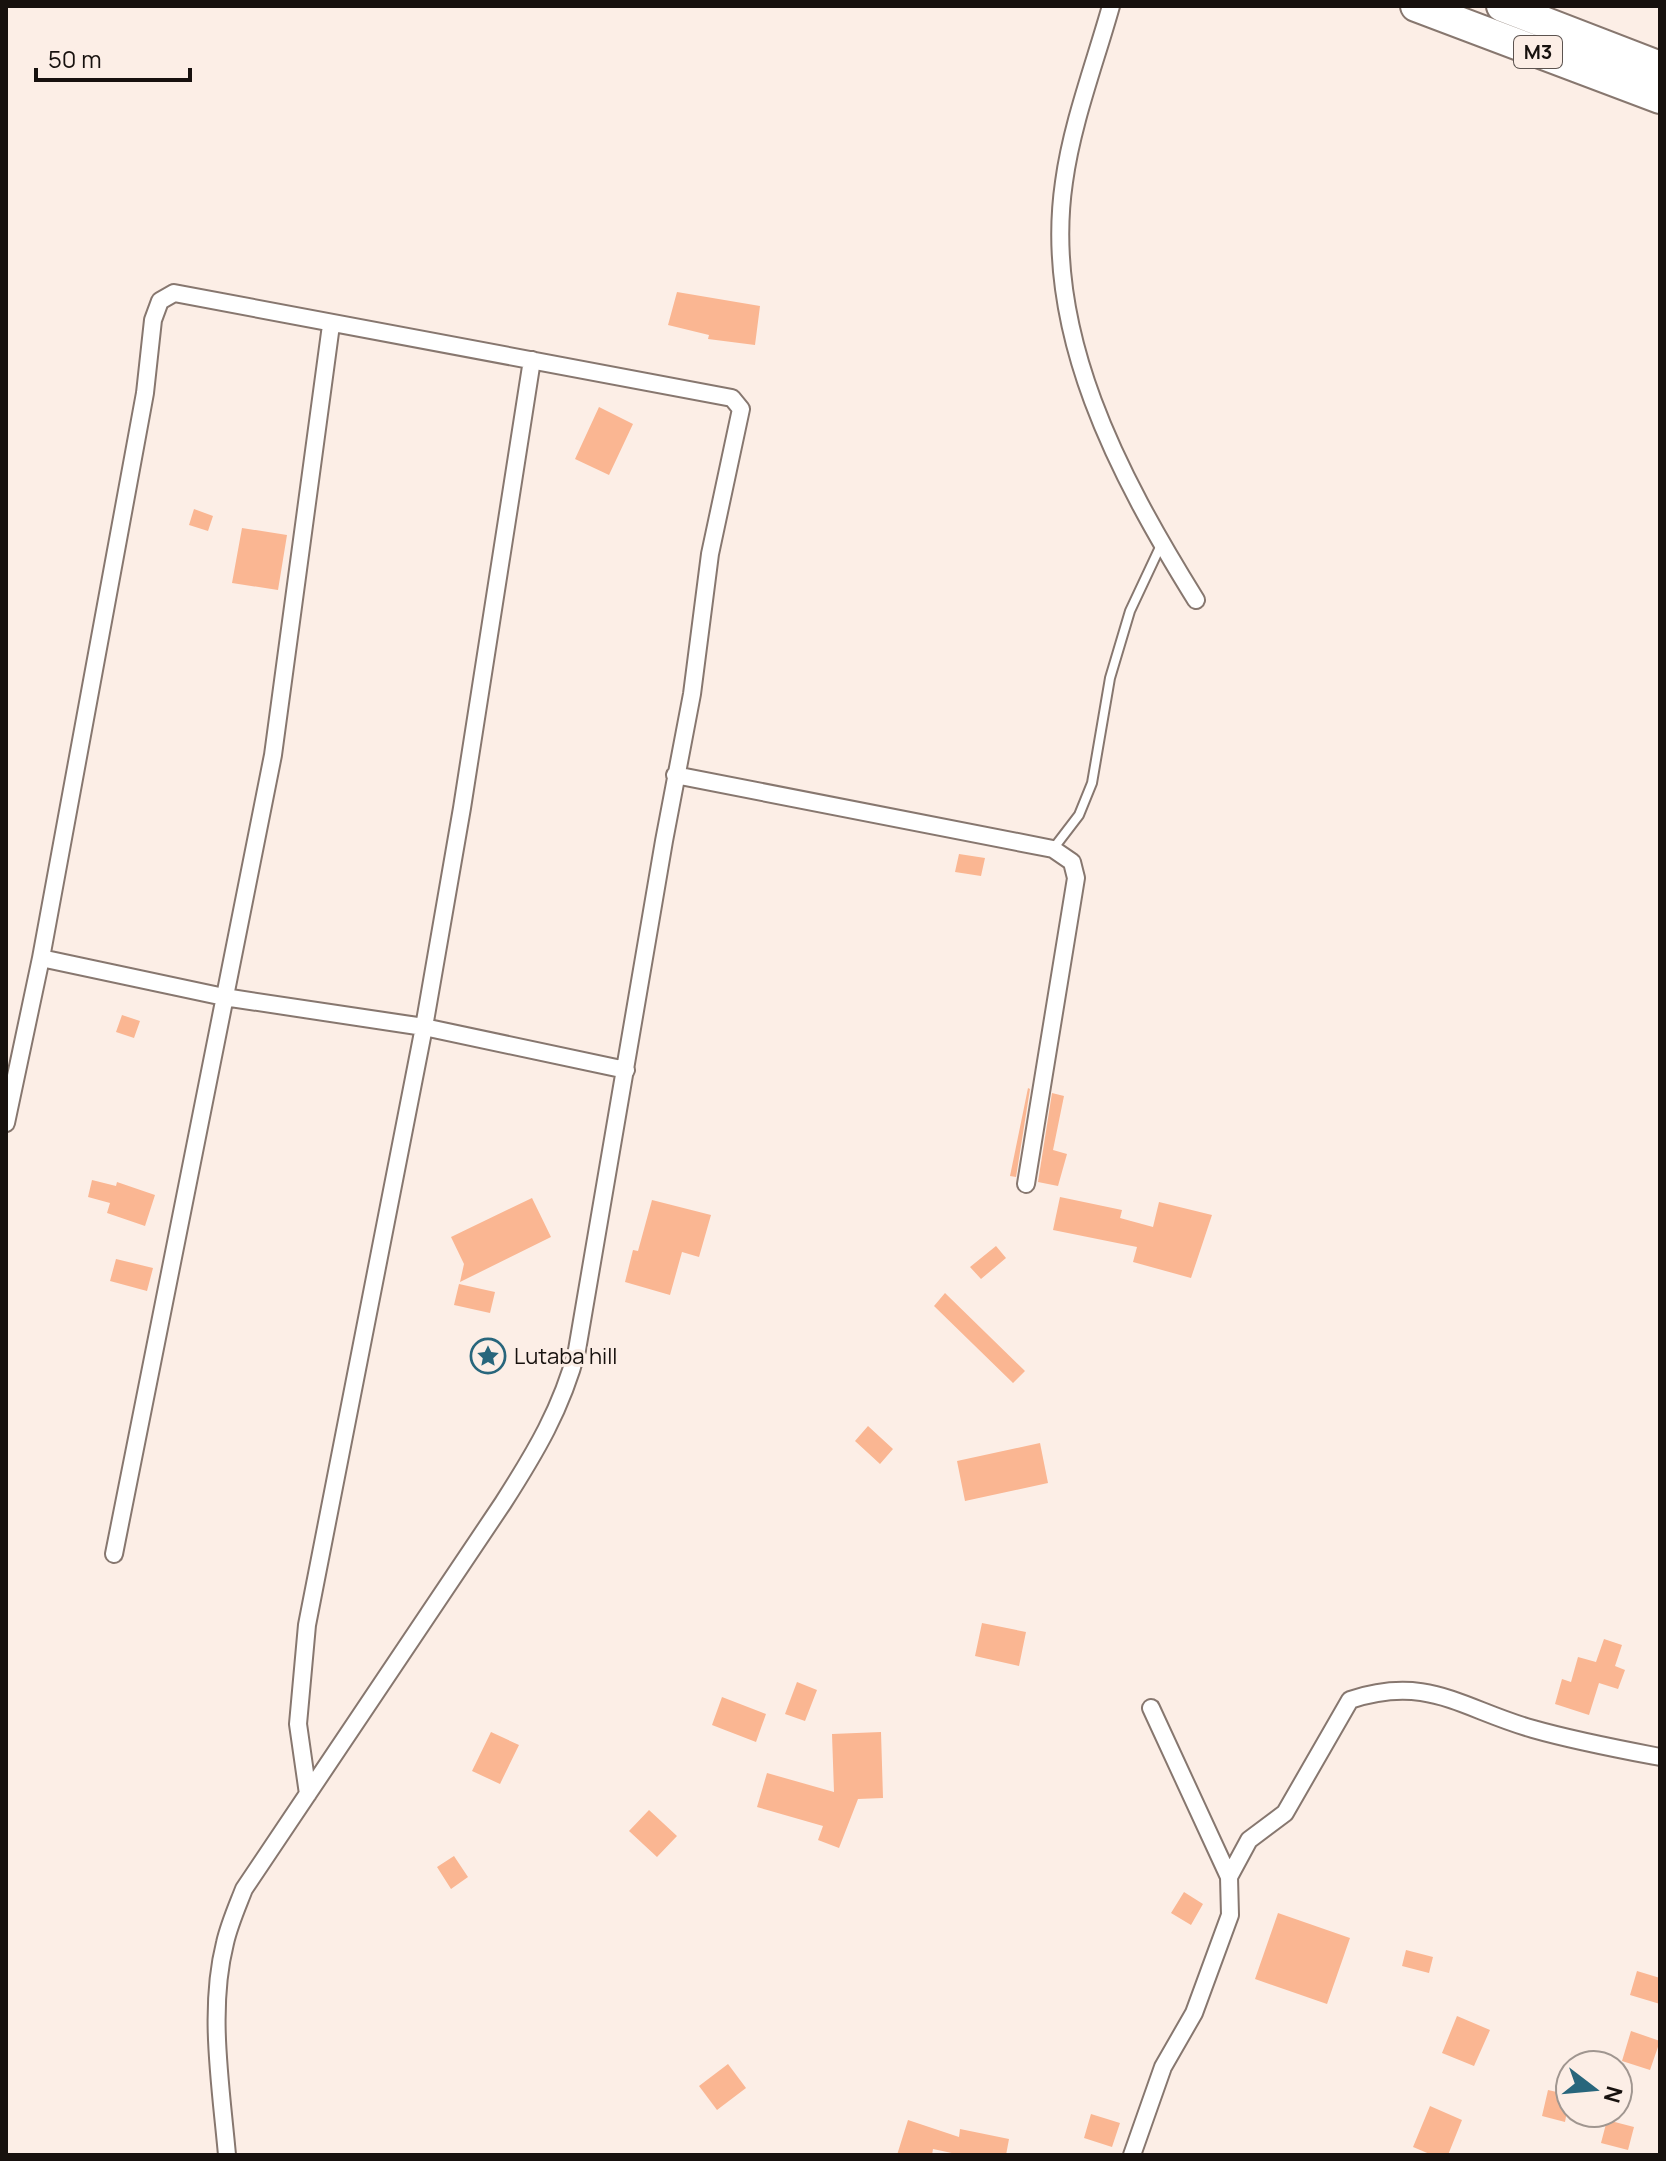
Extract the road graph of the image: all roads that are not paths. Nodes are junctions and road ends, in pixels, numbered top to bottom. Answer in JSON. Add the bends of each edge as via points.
{"nodes":[{"id":1,"x":1111,"y":6,"type":"edge"},
{"id":2,"x":1416,"y":6,"type":"edge"},
{"id":3,"x":1502,"y":6,"type":"edge"},
{"id":4,"x":1660,"y":67,"type":"edge"},
{"id":5,"x":1660,"y":98,"type":"edge"},
{"id":6,"x":331,"y":325,"type":"junction"},
{"id":7,"x":532,"y":360,"type":"junction"},
{"id":8,"x":1161,"y":544,"type":"junction"},
{"id":9,"x":1196,"y":600,"type":"dead end"},
{"id":10,"x":675,"y":775,"type":"junction"},
{"id":11,"x":1053,"y":849,"type":"junction"},
{"id":12,"x":41,"y":958,"type":"junction"},
{"id":13,"x":224,"y":997,"type":"junction"},
{"id":14,"x":424,"y":1027,"type":"junction"},
{"id":15,"x":626,"y":1070,"type":"junction"},
{"id":16,"x":6,"y":1123,"type":"edge"},
{"id":17,"x":1026,"y":1184,"type":"dead end"},
{"id":18,"x":114,"y":1554,"type":"dead end"},
{"id":19,"x":1151,"y":1708,"type":"dead end"},
{"id":20,"x":1660,"y":1757,"type":"edge"},
{"id":21,"x":308,"y":1794,"type":"junction"},
{"id":22,"x":1229,"y":1877,"type":"junction"},
{"id":23,"x":227,"y":2155,"type":"edge"},
{"id":24,"x":1132,"y":2155,"type":"edge"}],
"edges":[{"from":1,"to":8,"type":"street","via":[[1064,180],[1058,249],[1064,302],[1083,378]]},
{"from":2,"to":5,"type":"highway","number":"M3"},
{"from":3,"to":4,"type":"highway","number":"M3"},
{"from":6,"to":7,"type":"street"},
{"from":6,"to":12,"type":"street","via":[[174,293],[160,301]]},
{"from":6,"to":13,"type":"street","via":[[273,755]]},
{"from":7,"to":10,"type":"street","via":[[732,398],[741,409],[710,554],[692,694]]},
{"from":7,"to":14,"type":"street"},
{"from":8,"to":9,"type":"street"},
{"from":8,"to":11,"type":"lane","via":[[1130,611],[1110,678],[1092,783],[1079,815]]},
{"from":10,"to":11,"type":"street"},
{"from":10,"to":15,"type":"street"},
{"from":11,"to":17,"type":"street","via":[[1072,862],[1076,878]]},
{"from":12,"to":13,"type":"street"},
{"from":12,"to":16,"type":"street"},
{"from":13,"to":14,"type":"street"},
{"from":13,"to":18,"type":"street"},
{"from":14,"to":15,"type":"street"},
{"from":14,"to":21,"type":"street","via":[[307,1625],[298,1724]]},
{"from":15,"to":21,"type":"street","via":[[566,1395],[519,1478]]},
{"from":19,"to":22,"type":"street"},
{"from":20,"to":22,"type":"street","via":[[1532,1729],[1430,1692],[1372,1693],[1350,1700],[1285,1813],[1249,1840]]},
{"from":21,"to":23,"type":"street","via":[[244,1889],[225,1943],[219,2059]]},
{"from":22,"to":24,"type":"street","via":[[1230,1915],[1219,1949],[1194,2013],[1163,2067]]}]}
